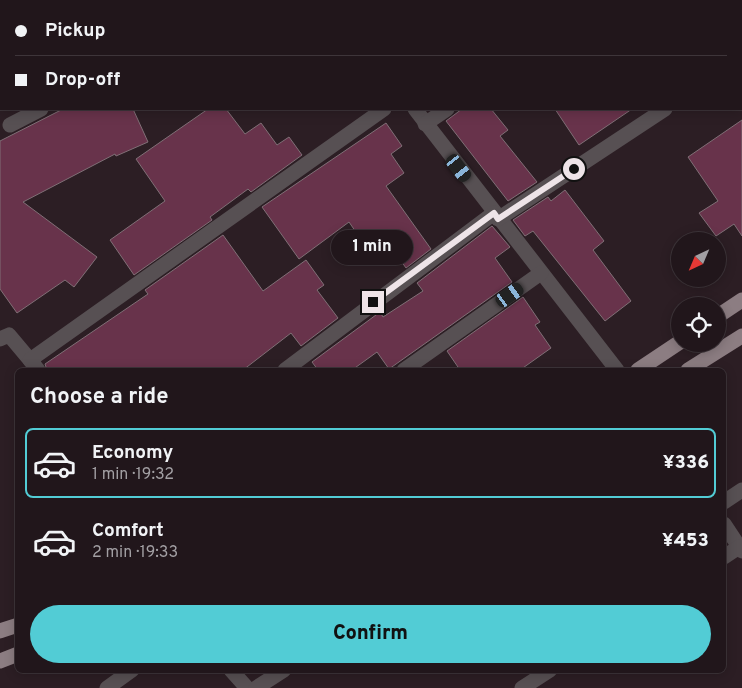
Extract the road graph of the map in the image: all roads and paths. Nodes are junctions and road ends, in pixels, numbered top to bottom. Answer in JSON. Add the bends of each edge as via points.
{"nodes":[{"id":1,"x":39,"y":110,"type":"edge"},
{"id":2,"x":383,"y":110,"type":"edge"},
{"id":3,"x":416,"y":110,"type":"edge"},
{"id":4,"x":446,"y":110,"type":"edge"},
{"id":5,"x":663,"y":110,"type":"edge"},
{"id":6,"x":425,"y":124,"type":"junction"},
{"id":7,"x":10,"y":125,"type":"dead end"},
{"id":8,"x":496,"y":216,"type":"junction"},
{"id":9,"x":541,"y":273,"type":"junction"},
{"id":10,"x":742,"y":300,"type":"edge"},
{"id":11,"x":726,"y":311,"type":"edge"},
{"id":12,"x":742,"y":336,"type":"edge"},
{"id":13,"x":0,"y":339,"type":"edge"},
{"id":14,"x":671,"y":348,"type":"edge"},
{"id":15,"x":34,"y":365,"type":"edge"},
{"id":16,"x":288,"y":368,"type":"edge"},
{"id":17,"x":407,"y":368,"type":"edge"},
{"id":18,"x":615,"y":368,"type":"edge"},
{"id":19,"x":641,"y":368,"type":"edge"},
{"id":20,"x":691,"y":368,"type":"edge"},
{"id":21,"x":742,"y":490,"type":"edge"},
{"id":22,"x":726,"y":501,"type":"edge"},
{"id":23,"x":726,"y":527,"type":"edge"},
{"id":24,"x":741,"y":549,"type":"edge"},
{"id":25,"x":726,"y":557,"type":"edge"},
{"id":26,"x":15,"y":626,"type":"edge"},
{"id":27,"x":0,"y":632,"type":"edge"},
{"id":28,"x":15,"y":655,"type":"edge"},
{"id":29,"x":0,"y":661,"type":"edge"},
{"id":30,"x":128,"y":673,"type":"edge"},
{"id":31,"x":234,"y":673,"type":"edge"},
{"id":32,"x":279,"y":673,"type":"edge"},
{"id":33,"x":545,"y":673,"type":"edge"},
{"id":34,"x":107,"y":688,"type":"edge"},
{"id":35,"x":247,"y":688,"type":"edge"},
{"id":36,"x":256,"y":688,"type":"edge"},
{"id":37,"x":522,"y":688,"type":"edge"}],
"edges":[{"from":1,"to":7,"type":"street"},
{"from":2,"to":15,"type":"street"},
{"from":3,"to":6,"type":"street"},
{"from":4,"to":6,"type":"street"},
{"from":5,"to":8,"type":"street"},
{"from":6,"to":8,"type":"street"},
{"from":8,"to":9,"type":"street"},
{"from":8,"to":16,"type":"street"},
{"from":9,"to":17,"type":"street"},
{"from":9,"to":18,"type":"street"},
{"from":10,"to":11,"type":"main road"},
{"from":12,"to":20,"type":"main road"},
{"from":13,"to":15,"type":"street","via":[[9,335]]},
{"from":14,"to":19,"type":"main road"},
{"from":21,"to":22,"type":"street"},
{"from":23,"to":24,"type":"street"},
{"from":24,"to":25,"type":"street"},
{"from":26,"to":27,"type":"main road"},
{"from":28,"to":29,"type":"main road"},
{"from":30,"to":34,"type":"street"},
{"from":31,"to":35,"type":"street"},
{"from":32,"to":36,"type":"street"},
{"from":33,"to":37,"type":"street"}]}
